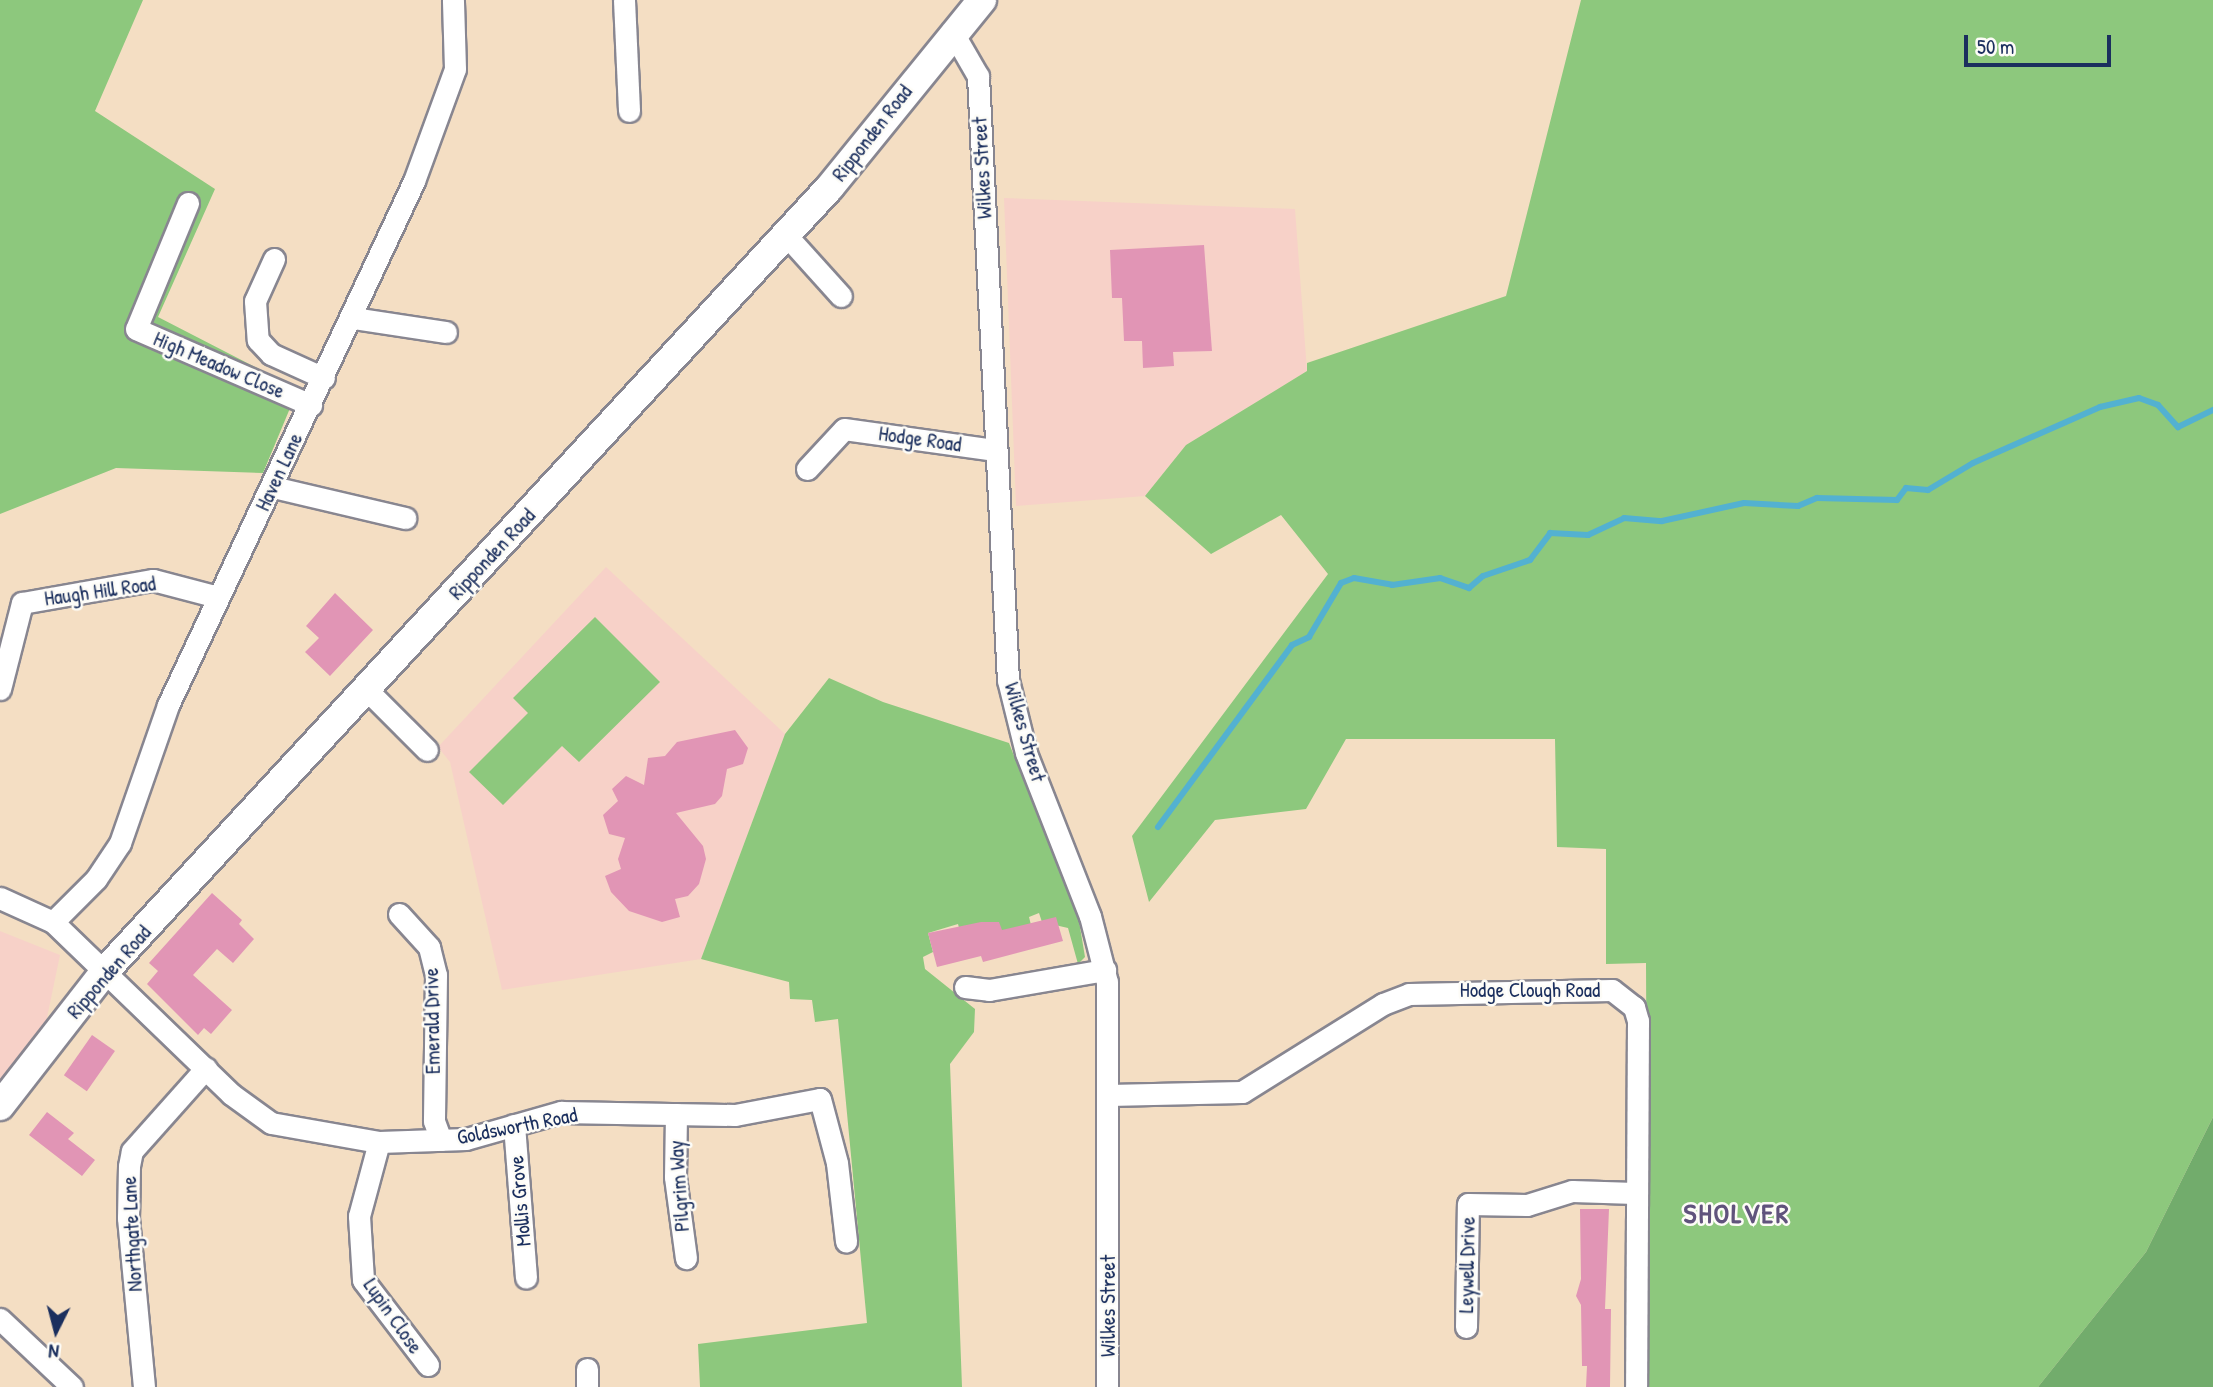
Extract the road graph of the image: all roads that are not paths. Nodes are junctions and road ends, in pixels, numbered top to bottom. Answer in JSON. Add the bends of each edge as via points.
{"nodes":[{"id":1,"x":453,"y":0,"type":"edge"},
{"id":2,"x":624,"y":0,"type":"edge"},
{"id":3,"x":982,"y":0,"type":"edge"},
{"id":4,"x":952,"y":31,"type":"junction"},
{"id":5,"x":629,"y":111,"type":"dead end"},
{"id":6,"x":188,"y":203,"type":"dead end"},
{"id":7,"x":786,"y":235,"type":"junction"},
{"id":8,"x":275,"y":259,"type":"dead end"},
{"id":9,"x":841,"y":296,"type":"dead end"},
{"id":10,"x":353,"y":318,"type":"junction"},
{"id":11,"x":446,"y":332,"type":"dead end"},
{"id":12,"x":324,"y":378,"type":"junction"},
{"id":13,"x":311,"y":404,"type":"junction"},
{"id":14,"x":996,"y":450,"type":"junction"},
{"id":15,"x":807,"y":469,"type":"dead end"},
{"id":16,"x":273,"y":487,"type":"junction"},
{"id":17,"x":405,"y":518,"type":"dead end"},
{"id":18,"x":218,"y":597,"type":"junction"},
{"id":19,"x":0,"y":603,"type":"edge"},
{"id":20,"x":22,"y":603,"type":"junction"},
{"id":21,"x":0,"y":689,"type":"edge"},
{"id":22,"x":366,"y":690,"type":"junction"},
{"id":23,"x":427,"y":750,"type":"dead end"},
{"id":24,"x":0,"y":898,"type":"edge"},
{"id":25,"x":399,"y":914,"type":"dead end"},
{"id":26,"x":53,"y":922,"type":"junction"},
{"id":27,"x":106,"y":970,"type":"junction"},
{"id":28,"x":1105,"y":970,"type":"junction"},
{"id":29,"x":965,"y":987,"type":"dead end"},
{"id":30,"x":206,"y":1068,"type":"junction"},
{"id":31,"x":1108,"y":1095,"type":"junction"},
{"id":32,"x":0,"y":1106,"type":"edge"},
{"id":33,"x":676,"y":1114,"type":"junction"},
{"id":34,"x":514,"y":1125,"type":"junction"},
{"id":35,"x":441,"y":1140,"type":"junction"},
{"id":36,"x":379,"y":1142,"type":"junction"},
{"id":37,"x":1635,"y":1193,"type":"junction"},
{"id":38,"x":846,"y":1241,"type":"dead end"},
{"id":39,"x":686,"y":1258,"type":"dead end"},
{"id":40,"x":526,"y":1278,"type":"dead end"},
{"id":41,"x":0,"y":1319,"type":"edge"},
{"id":42,"x":1465,"y":1327,"type":"dead end"},
{"id":43,"x":428,"y":1365,"type":"dead end"},
{"id":44,"x":72,"y":1387,"type":"edge"},
{"id":45,"x":144,"y":1387,"type":"edge"},
{"id":46,"x":1108,"y":1387,"type":"edge"},
{"id":47,"x":1636,"y":1387,"type":"edge"}],
"edges":[{"from":1,"to":10,"type":"street","name":"Haven Lane","via":[[456,55],[451,88]]},
{"from":2,"to":5,"type":"street"},
{"from":3,"to":4,"type":"main road","name":"Ripponden Road"},
{"from":4,"to":7,"type":"main road","name":"Ripponden Road","via":[[830,187]]},
{"from":4,"to":14,"type":"street","name":"Wilkes Street","via":[[978,76]]},
{"from":6,"to":13,"type":"street","name":"High Meadow Close","via":[[136,329]]},
{"from":7,"to":9,"type":"street"},
{"from":7,"to":22,"type":"main road","name":"Ripponden Road"},
{"from":8,"to":12,"type":"street","via":[[255,301],[258,340],[271,354]]},
{"from":10,"to":11,"type":"street"},
{"from":10,"to":12,"type":"street","name":"Haven Lane"},
{"from":12,"to":13,"type":"street","name":"Haven Lane"},
{"from":13,"to":16,"type":"street","name":"Haven Lane"},
{"from":14,"to":15,"type":"street","name":"Hodge Road","via":[[844,429]]},
{"from":14,"to":28,"type":"street","name":"Wilkes Street","via":[[1008,680],[1026,753],[1076,876]]},
{"from":16,"to":17,"type":"street"},
{"from":16,"to":18,"type":"street","name":"Haven Lane"},
{"from":18,"to":20,"type":"street","name":"Haugh Hill Road","via":[[153,580]]},
{"from":18,"to":26,"type":"street","name":"Haven Lane","via":[[168,705],[120,843],[96,879]]},
{"from":19,"to":20,"type":"street","name":"Haugh Hill Road"},
{"from":20,"to":21,"type":"street","name":"Haugh Hill Road"},
{"from":22,"to":23,"type":"street"},
{"from":22,"to":27,"type":"main road","name":"Ripponden Road"},
{"from":24,"to":26,"type":"street","name":"Goldsworth Road"},
{"from":25,"to":35,"type":"street","name":"Emerald Drive","via":[[429,947],[436,975],[434,1121]]},
{"from":26,"to":27,"type":"street","name":"Goldsworth Road"},
{"from":27,"to":30,"type":"street","name":"Goldsworth Road"},
{"from":27,"to":32,"type":"main road","name":"Ripponden Road"},
{"from":28,"to":29,"type":"street","via":[[989,990]]},
{"from":28,"to":31,"type":"street","name":"Wilkes Street"},
{"from":30,"to":36,"type":"street","name":"Goldsworth Road","via":[[271,1123]]},
{"from":30,"to":45,"type":"street","name":"Northgate Lane","via":[[132,1151],[128,1166],[128,1218]]},
{"from":31,"to":37,"type":"street","name":"Hodge Clough Road","via":[[1242,1092],[1383,1004],[1409,994],[1612,990],[1634,1007],[1638,1021]]},
{"from":31,"to":46,"type":"street","name":"Wilkes Street"},
{"from":33,"to":34,"type":"street","name":"Goldsworth Road","via":[[561,1112]]},
{"from":33,"to":38,"type":"street","name":"Goldsworth Road","via":[[735,1115],[820,1099],[839,1175]]},
{"from":33,"to":39,"type":"street","name":"Pilgrim Way","via":[[675,1177]]},
{"from":34,"to":35,"type":"street","name":"Goldsworth Road","via":[[490,1135]]},
{"from":34,"to":40,"type":"street","name":"Mollis Grove"},
{"from":35,"to":36,"type":"street","name":"Goldsworth Road"},
{"from":36,"to":43,"type":"street","name":"Lupin Close","via":[[359,1216],[363,1280]]},
{"from":37,"to":42,"type":"street","name":"Leywell Drive","via":[[1572,1191],[1527,1205],[1468,1204]]},
{"from":37,"to":47,"type":"street","name":"Hodge Clough Road"},
{"from":41,"to":44,"type":"street"}]}
